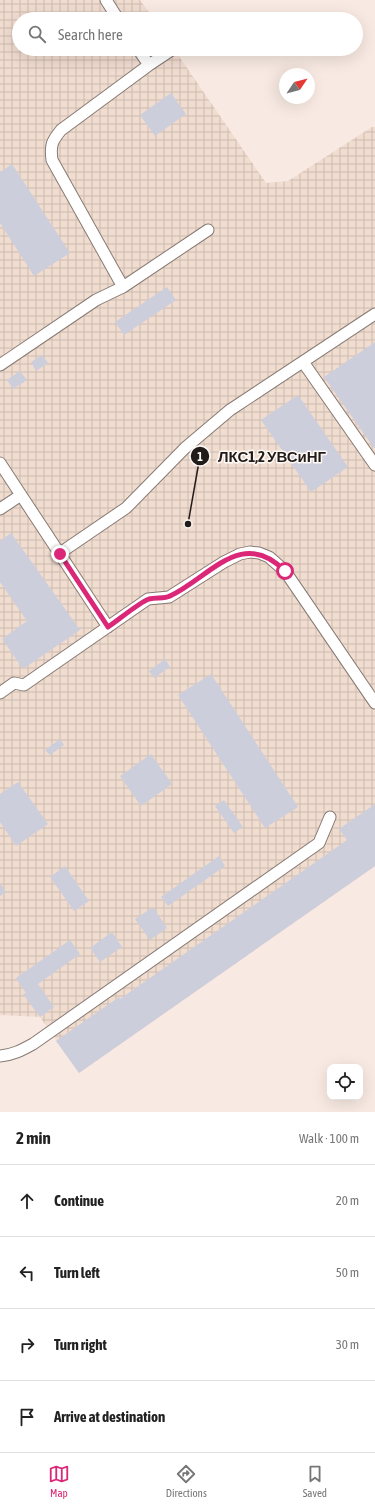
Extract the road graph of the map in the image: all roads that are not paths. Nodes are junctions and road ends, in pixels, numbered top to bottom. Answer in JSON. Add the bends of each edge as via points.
{"nodes":[{"id":1,"x":106,"y":0,"type":"edge"},
{"id":2,"x":114,"y":12,"type":"edge"},
{"id":3,"x":142,"y":56,"type":"edge"},
{"id":4,"x":162,"y":56,"type":"edge"},
{"id":5,"x":148,"y":65,"type":"junction"},
{"id":6,"x":208,"y":230,"type":"dead end"},
{"id":7,"x":123,"y":287,"type":"junction"},
{"id":8,"x":375,"y":314,"type":"edge"},
{"id":9,"x":303,"y":362,"type":"junction"},
{"id":10,"x":0,"y":365,"type":"edge"},
{"id":11,"x":0,"y":463,"type":"edge"},
{"id":12,"x":375,"y":465,"type":"edge"},
{"id":13,"x":22,"y":495,"type":"junction"},
{"id":14,"x":0,"y":509,"type":"edge"},
{"id":15,"x":60,"y":554,"type":"junction"},
{"id":16,"x":108,"y":627,"type":"junction"},
{"id":17,"x":0,"y":692,"type":"edge"},
{"id":18,"x":375,"y":703,"type":"edge"},
{"id":19,"x":330,"y":817,"type":"dead end"},
{"id":20,"x":0,"y":1056,"type":"edge"}],
"edges":[{"from":1,"to":2,"type":"lane"},
{"from":3,"to":5,"type":"lane"},
{"from":4,"to":5,"type":"lane"},
{"from":5,"to":7,"type":"lane","via":[[61,130],[53,140],[51,148],[52,160]]},
{"from":6,"to":7,"type":"lane"},
{"from":7,"to":10,"type":"lane","via":[[96,300]]},
{"from":8,"to":9,"type":"lane"},
{"from":9,"to":12,"type":"lane"},
{"from":9,"to":15,"type":"lane","via":[[230,410],[185,448],[126,508]]},
{"from":11,"to":13,"type":"lane"},
{"from":13,"to":14,"type":"lane"},
{"from":13,"to":15,"type":"lane"},
{"from":15,"to":16,"type":"lane"},
{"from":16,"to":17,"type":"lane","via":[[24,685],[14,683]]},
{"from":16,"to":18,"type":"lane","via":[[148,599],[169,596],[240,554],[259,553],[269,557],[285,571]]},
{"from":19,"to":20,"type":"lane","via":[[319,843],[32,1044],[20,1052]]}]}
